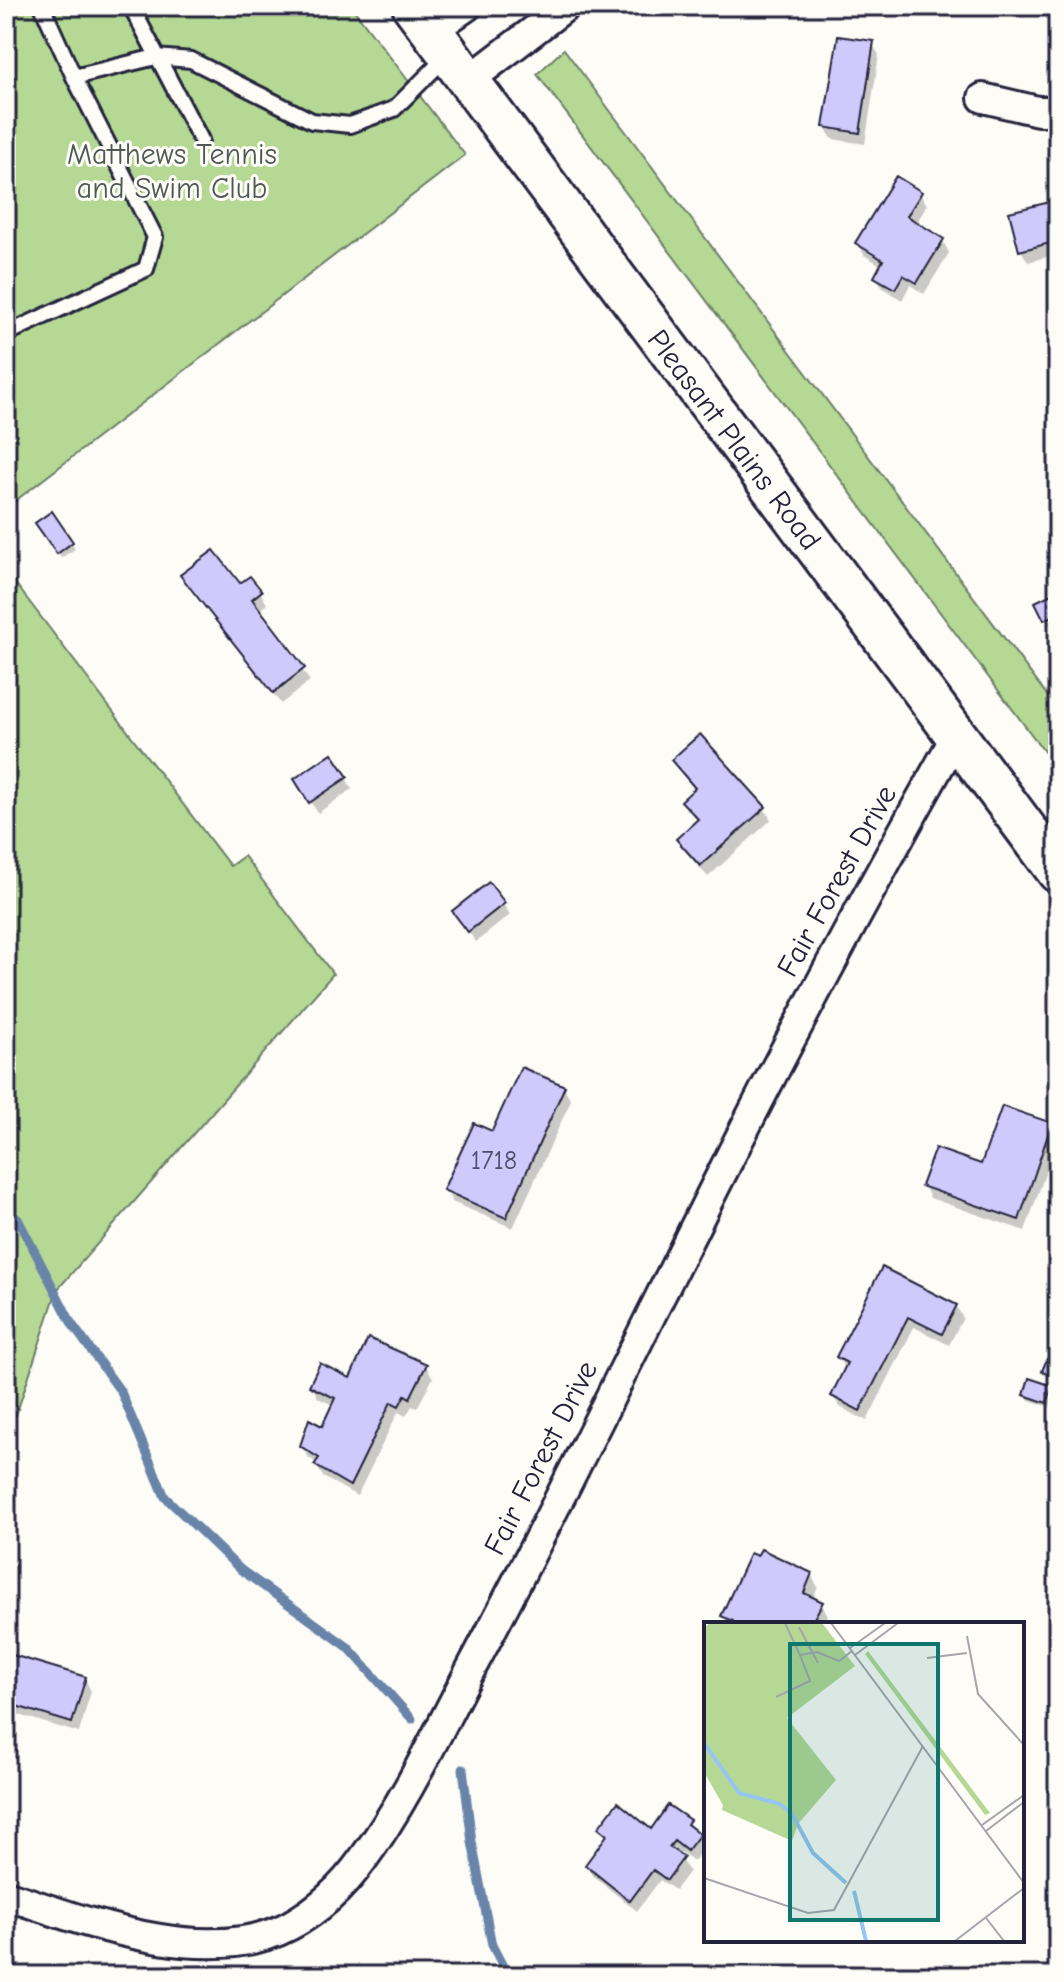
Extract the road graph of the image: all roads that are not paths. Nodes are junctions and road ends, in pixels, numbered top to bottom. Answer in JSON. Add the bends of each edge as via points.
{"nodes":[{"id":1,"x":42,"y":6,"type":"edge"},
{"id":2,"x":131,"y":6,"type":"edge"},
{"id":3,"x":467,"y":6,"type":"edge"},
{"id":4,"x":566,"y":6,"type":"edge"},
{"id":5,"x":440,"y":43,"type":"edge"},
{"id":6,"x":156,"y":57,"type":"junction"},
{"id":7,"x":74,"y":77,"type":"junction"},
{"id":8,"x":983,"y":98,"type":"dead end"},
{"id":9,"x":1058,"y":111,"type":"edge"},
{"id":10,"x":201,"y":140,"type":"dead end"},
{"id":11,"x":6,"y":334,"type":"edge"},
{"id":12,"x":956,"y":736,"type":"junction"},
{"id":13,"x":1058,"y":872,"type":"edge"},
{"id":14,"x":6,"y":1895,"type":"edge"}],
"edges":[{"from":1,"to":7,"type":"lane"},
{"from":2,"to":6,"type":"lane"},
{"from":3,"to":5,"type":"street"},
{"from":4,"to":5,"type":"street"},
{"from":5,"to":6,"type":"lane","via":[[394,109],[350,125],[312,121],[191,60]]},
{"from":5,"to":12,"type":"street","name":"Pleasant Plains Road"},
{"from":6,"to":7,"type":"lane"},
{"from":6,"to":10,"type":"lane"},
{"from":7,"to":11,"type":"lane","via":[[155,237],[146,269]]},
{"from":8,"to":9,"type":"street"},
{"from":12,"to":13,"type":"street","name":"Pleasant Plains Road"},
{"from":12,"to":14,"type":"street","name":"Fair Forest Drive","via":[[836,951],[504,1607],[413,1778],[356,1868],[315,1911],[284,1929],[221,1942],[154,1940]]}]}
